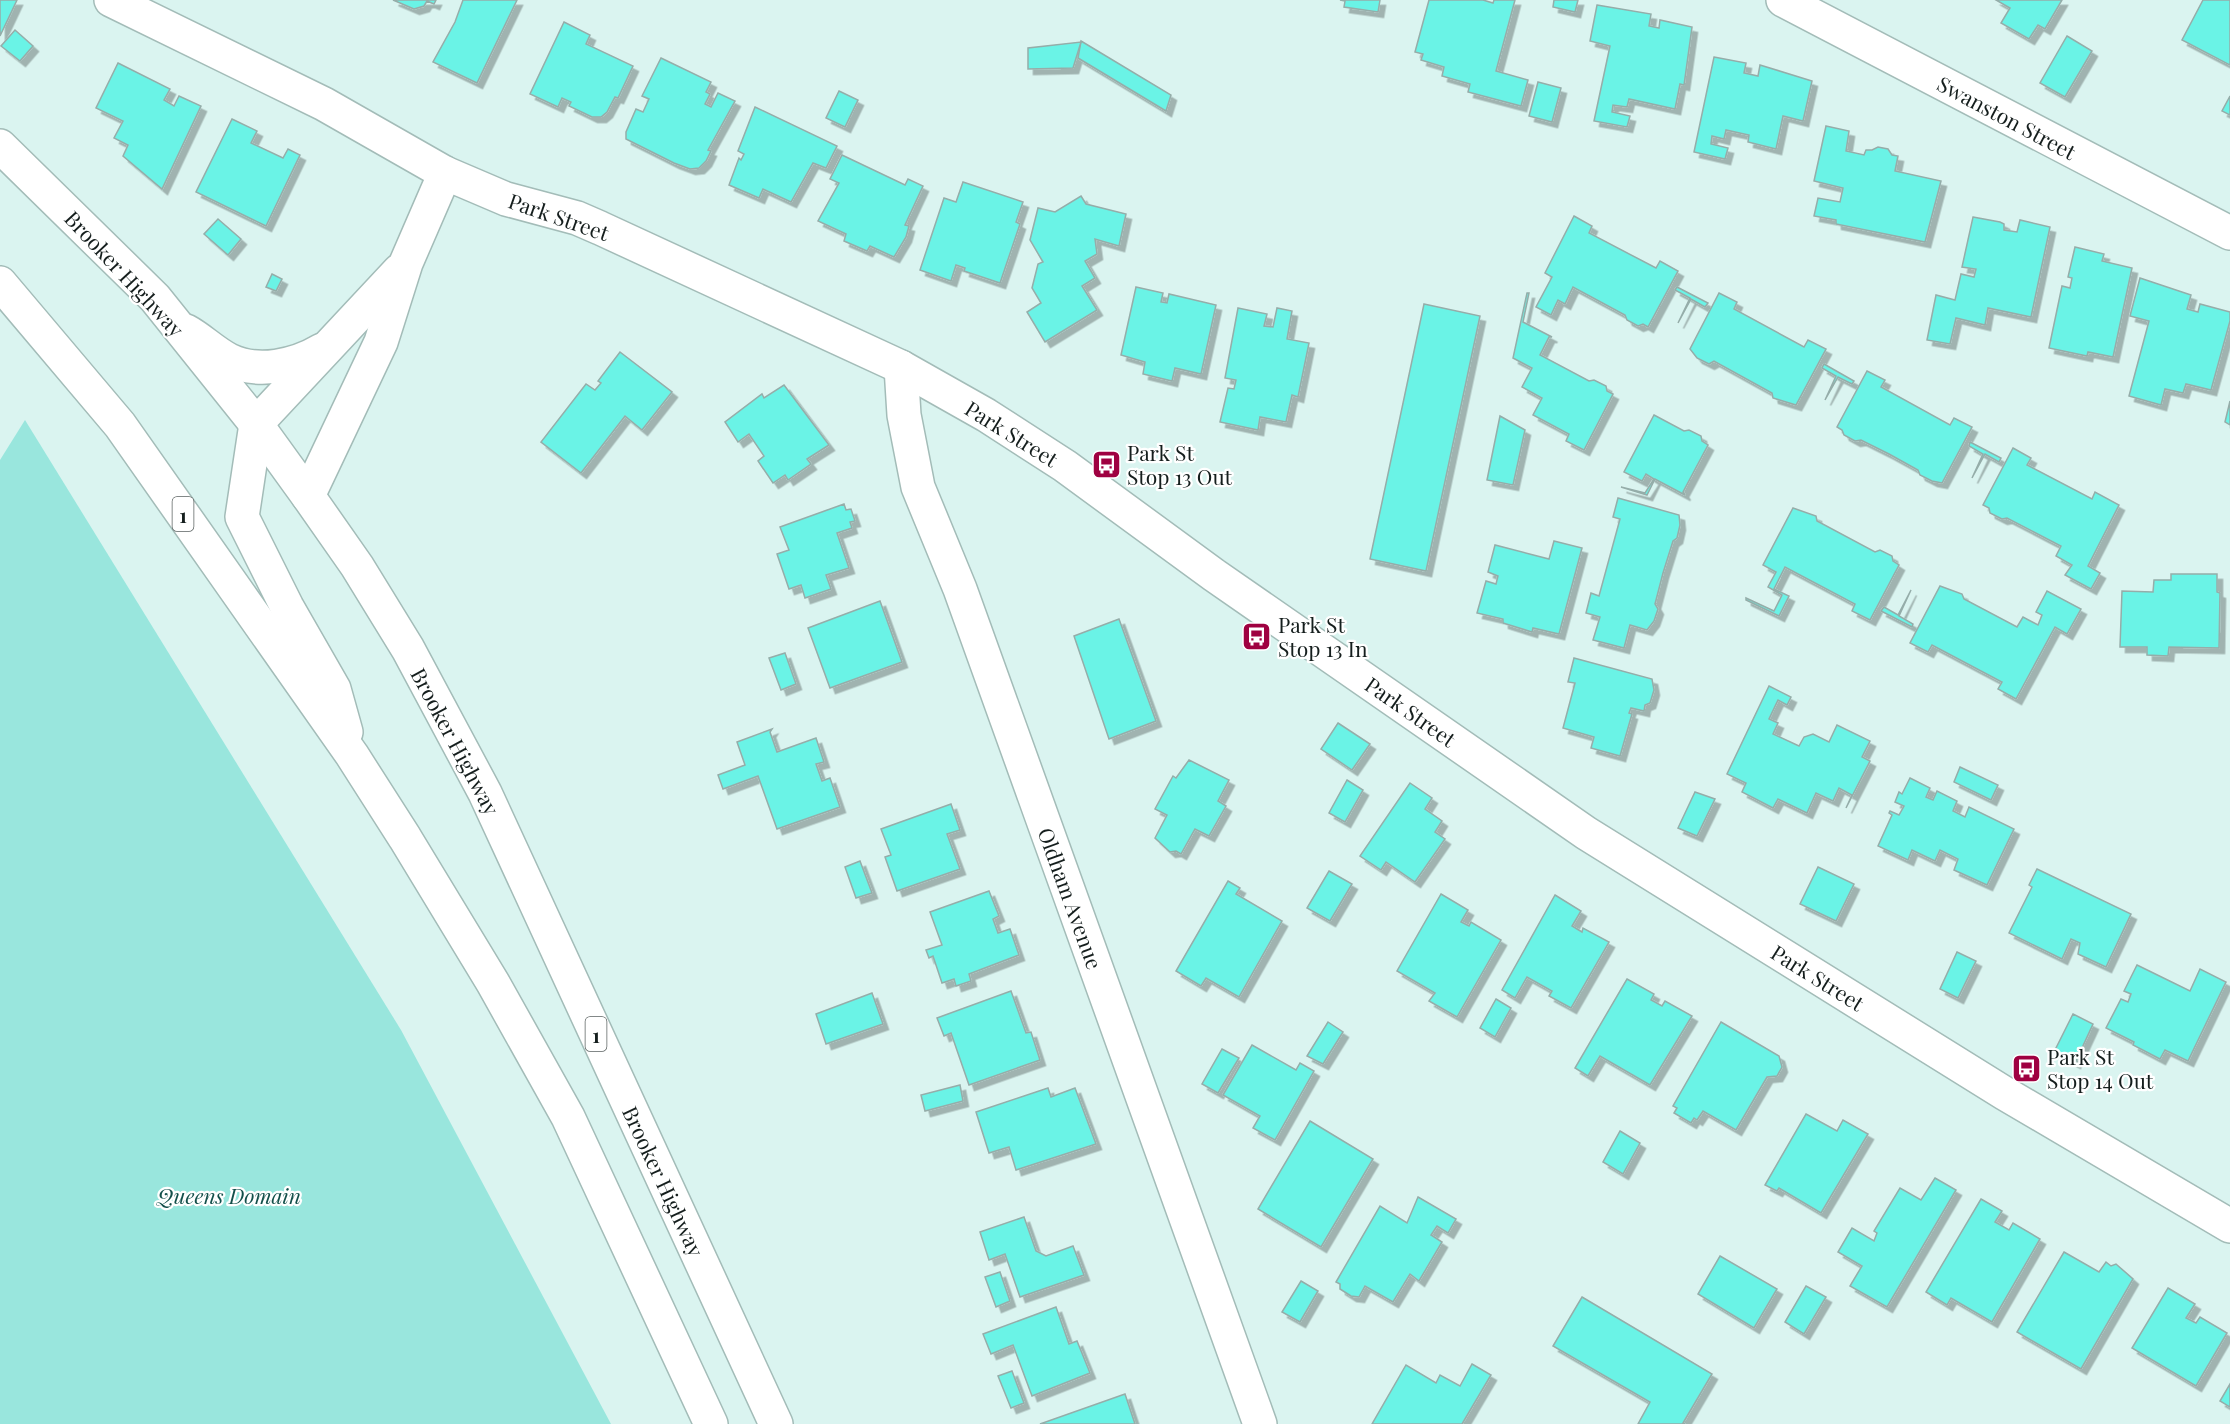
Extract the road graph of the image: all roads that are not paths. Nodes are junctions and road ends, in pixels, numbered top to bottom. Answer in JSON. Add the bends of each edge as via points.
{"nodes":[{"id":1,"x":111,"y":0,"type":"edge"},
{"id":2,"x":1783,"y":0,"type":"edge"},
{"id":3,"x":0,"y":146,"type":"edge"},
{"id":4,"x":445,"y":173,"type":"junction"},
{"id":5,"x":2230,"y":233,"type":"edge"},
{"id":6,"x":406,"y":263,"type":"junction"},
{"id":7,"x":0,"y":283,"type":"edge"},
{"id":8,"x":178,"y":327,"type":"junction"},
{"id":9,"x":336,"y":340,"type":"junction"},
{"id":10,"x":901,"y":367,"type":"junction"},
{"id":11,"x":256,"y":424,"type":"junction"},
{"id":12,"x":308,"y":496,"type":"junction"},
{"id":13,"x":352,"y":754,"type":"junction"},
{"id":14,"x":2230,"y":1226,"type":"edge"},
{"id":15,"x":711,"y":1424,"type":"edge"},
{"id":16,"x":776,"y":1424,"type":"edge"},
{"id":17,"x":1260,"y":1424,"type":"edge"}],
"edges":[{"from":1,"to":4,"type":"main road","name":"Park Street","via":[[324,104]]},
{"from":2,"to":5,"type":"main road","name":"Swanston Street"},
{"from":3,"to":8,"type":"main road","name":"Brooker Highway","number":"1","via":[[155,298]]},
{"from":4,"to":6,"type":"main road"},
{"from":4,"to":10,"type":"main road","name":"Park Street","via":[[506,199],[577,218]]},
{"from":6,"to":9,"type":"main road"},
{"from":6,"to":12,"type":"main road","via":[[381,342]]},
{"from":7,"to":13,"type":"main road","number":"1","via":[[120,425]]},
{"from":8,"to":9,"type":"main road","via":[[229,360],[260,367],[306,358]]},
{"from":8,"to":11,"type":"main road","name":"Brooker Highway","number":"1"},
{"from":9,"to":11,"type":"main road"},
{"from":10,"to":14,"type":"main road","name":"Park Street","via":[[1065,466],[1214,576],[1586,833],[2004,1093]]},
{"from":10,"to":17,"type":"main road","name":"Oldham Avenue","via":[[904,415],[918,487],[960,589]]},
{"from":11,"to":12,"type":"main road","name":"Brooker Highway","number":"1"},
{"from":11,"to":13,"type":"main road","via":[[242,517],[334,689]]},
{"from":12,"to":16,"type":"main road","name":"Brooker Highway","number":"1","via":[[408,649],[485,793]]},
{"from":13,"to":15,"type":"main road","number":"1","via":[[493,983],[568,1117]]}]}
